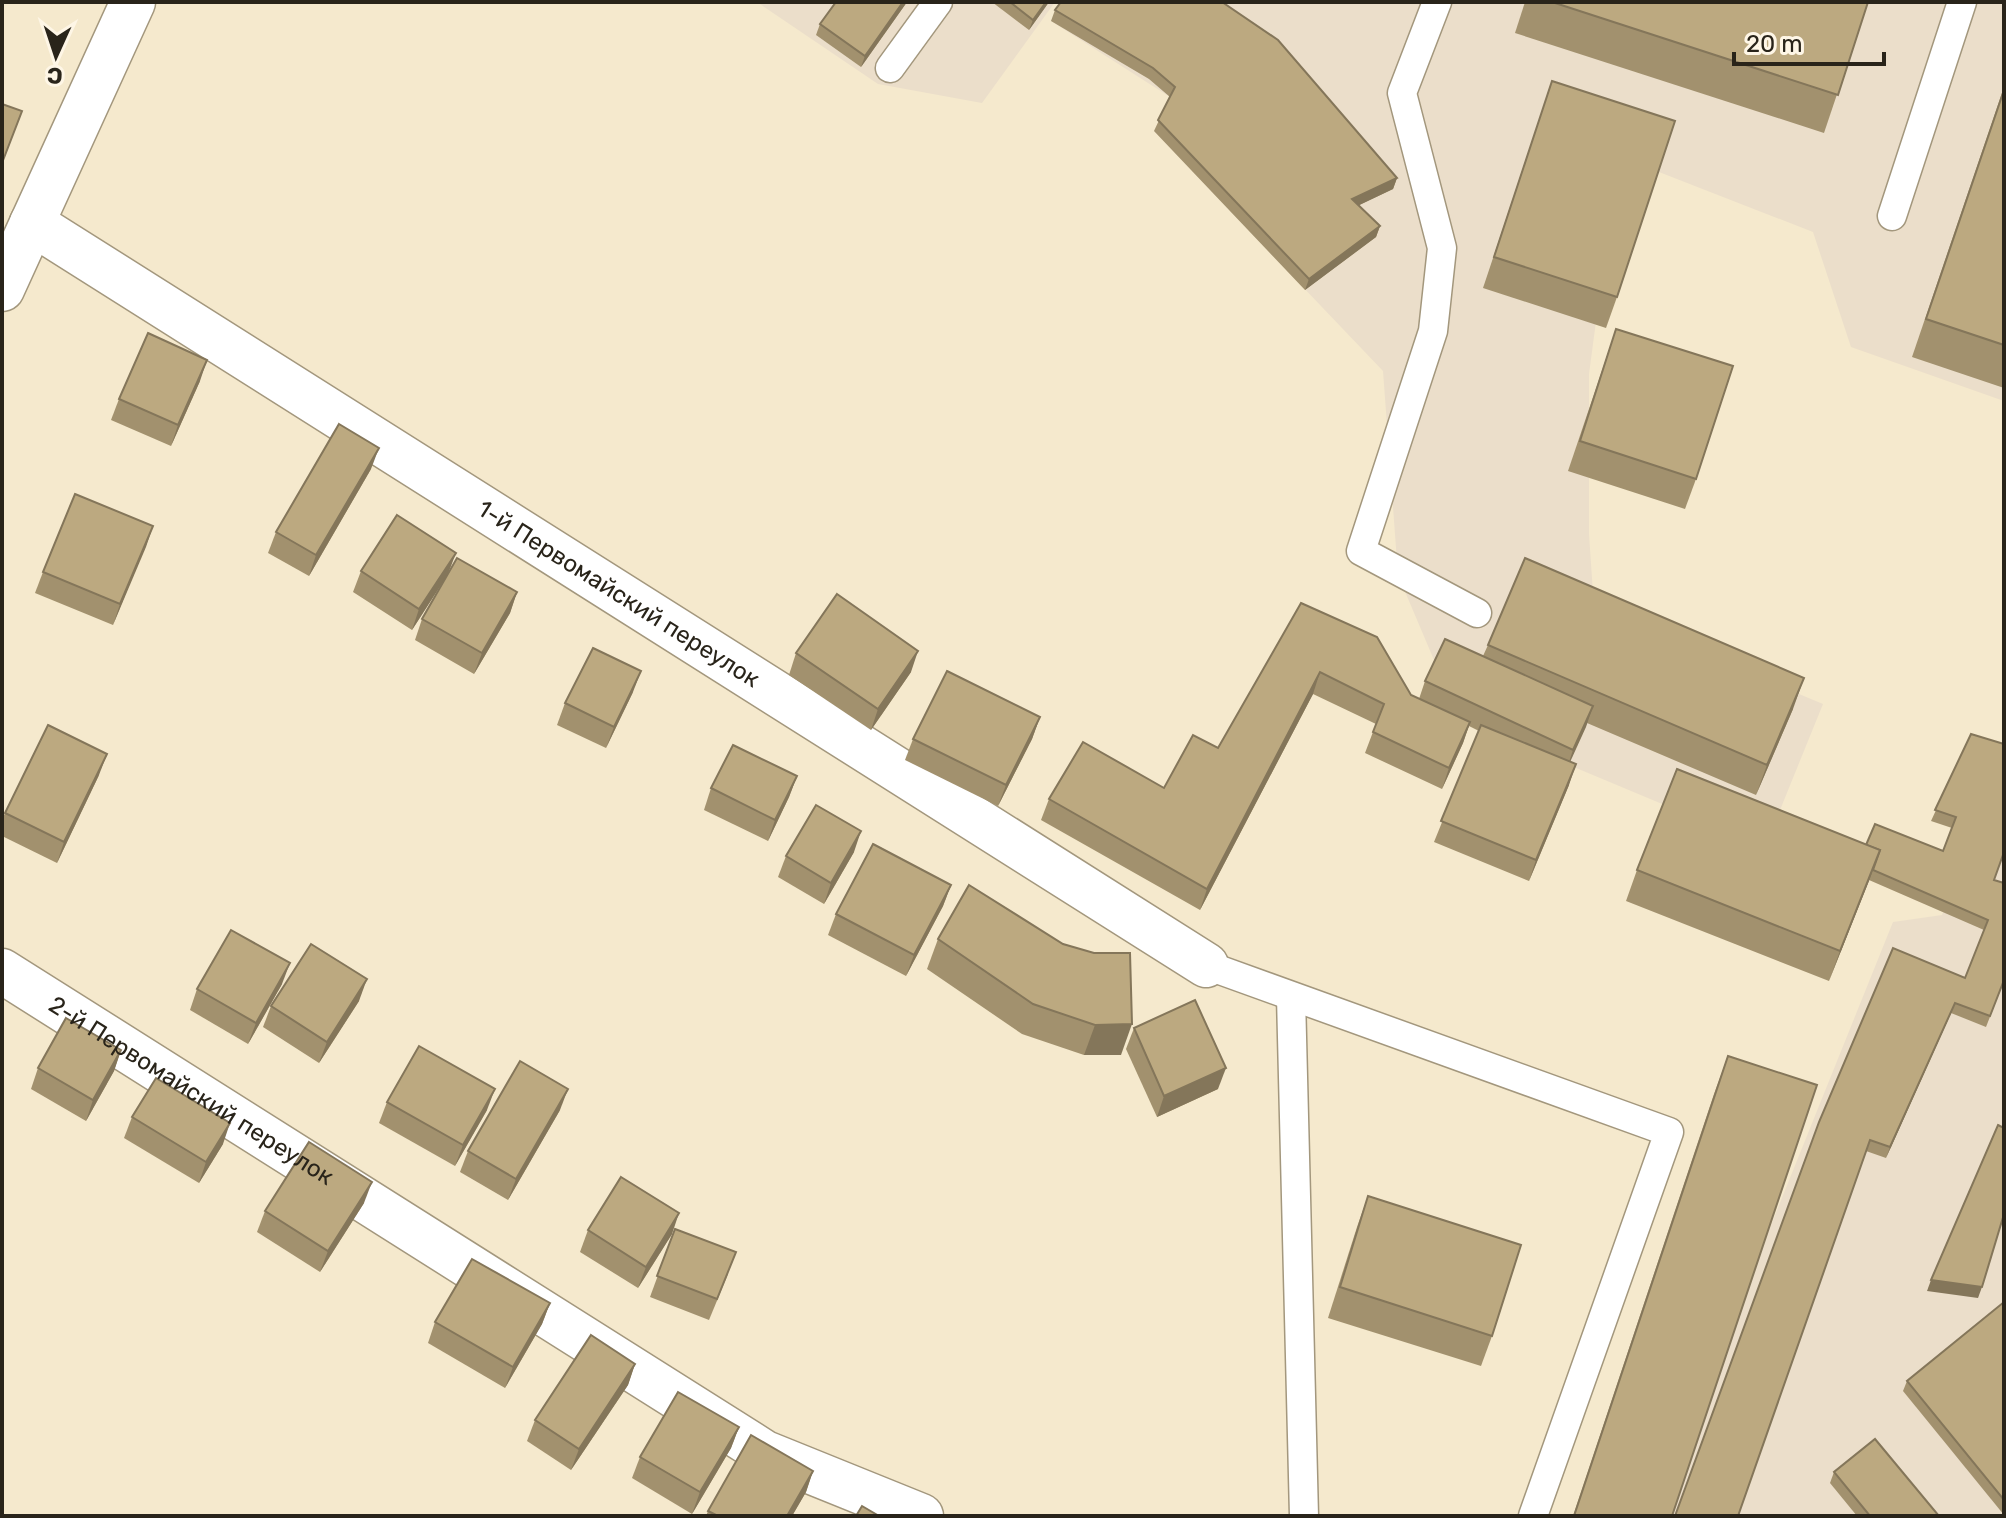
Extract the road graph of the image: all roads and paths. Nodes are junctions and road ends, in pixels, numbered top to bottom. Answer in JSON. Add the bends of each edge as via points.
{"nodes":[{"id":1,"x":133,"y":2,"type":"edge"},
{"id":2,"x":938,"y":2,"type":"edge"},
{"id":3,"x":1437,"y":2,"type":"edge"},
{"id":4,"x":1962,"y":2,"type":"edge"},
{"id":5,"x":890,"y":68,"type":"dead end"},
{"id":6,"x":1892,"y":216,"type":"dead end"},
{"id":7,"x":32,"y":223,"type":"junction"},
{"id":8,"x":2,"y":289,"type":"edge"},
{"id":9,"x":1477,"y":613,"type":"dead end"},
{"id":10,"x":1206,"y":965,"type":"joint"},
{"id":11,"x":2,"y":971,"type":"edge"},
{"id":12,"x":1291,"y":997,"type":"junction"},
{"id":13,"x":921,"y":1516,"type":"edge"},
{"id":14,"x":1304,"y":1516,"type":"edge"},
{"id":15,"x":1533,"y":1516,"type":"edge"}],
"edges":[{"from":1,"to":7,"type":"street"},
{"from":2,"to":5,"type":"lane"},
{"from":3,"to":9,"type":"lane","via":[[1402,93],[1442,248],[1433,331],[1361,551]]},
{"from":4,"to":6,"type":"lane"},
{"from":7,"to":8,"type":"street"},
{"from":7,"to":10,"type":"street","name":"1-й Первомайский переулок"},
{"from":10,"to":12,"type":"lane"},
{"from":11,"to":13,"type":"street","name":"2-й Первомайский переулок","via":[[765,1453]]},
{"from":12,"to":14,"type":"lane"},
{"from":12,"to":15,"type":"lane","via":[[1669,1132]]}]}
